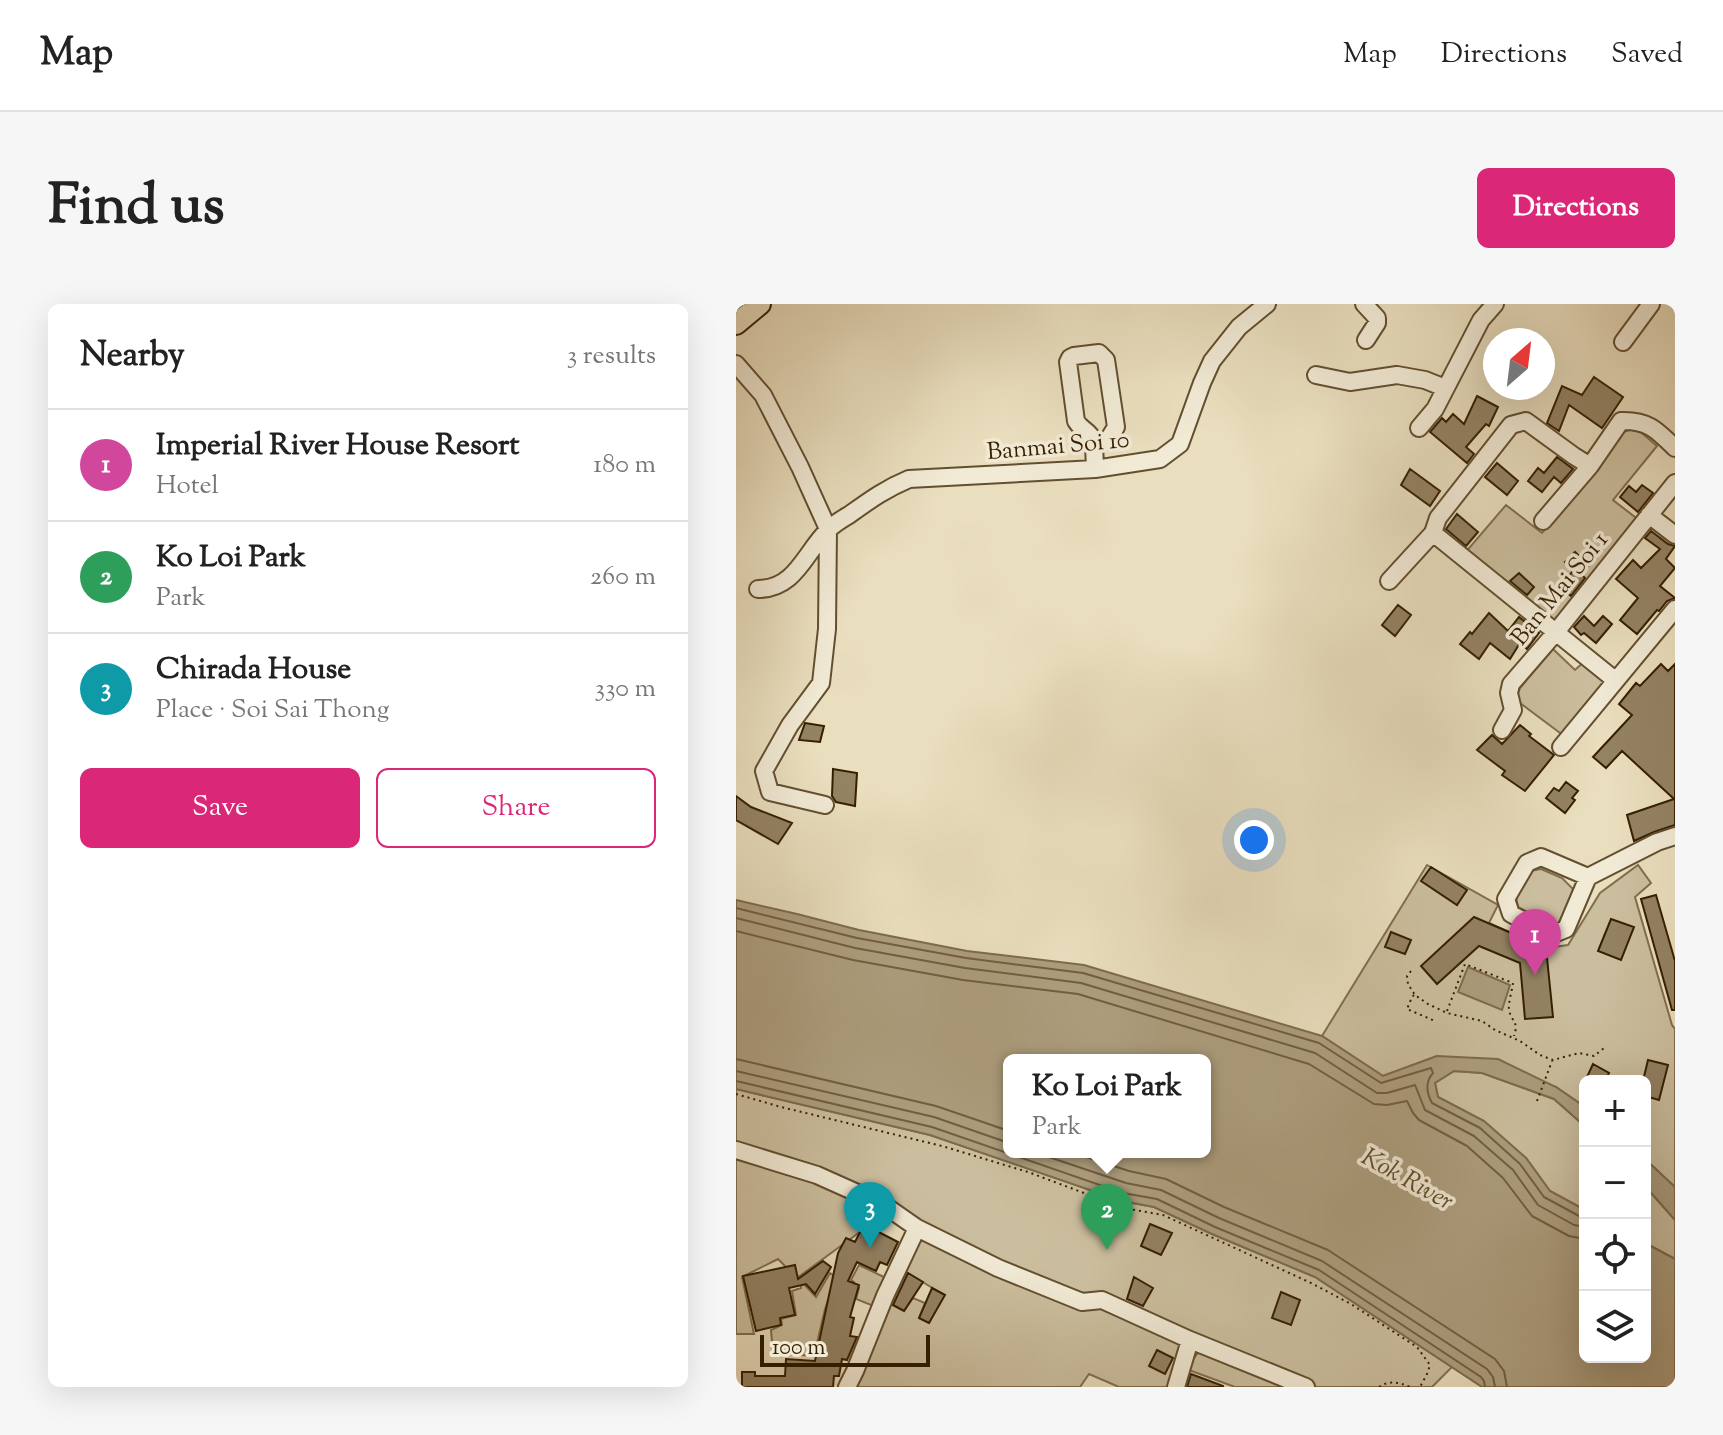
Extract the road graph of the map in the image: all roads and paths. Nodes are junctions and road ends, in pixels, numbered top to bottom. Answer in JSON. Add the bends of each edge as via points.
{"nodes":[{"id":1,"x":760,"y":304,"type":"edge"},
{"id":2,"x":1267,"y":304,"type":"edge"},
{"id":3,"x":1364,"y":304,"type":"edge"},
{"id":4,"x":1495,"y":304,"type":"edge"},
{"id":5,"x":1651,"y":304,"type":"edge"},
{"id":6,"x":736,"y":324,"type":"edge"},
{"id":7,"x":1366,"y":340,"type":"dead end"},
{"id":8,"x":1623,"y":342,"type":"dead end"},
{"id":9,"x":736,"y":364,"type":"edge"},
{"id":10,"x":1316,"y":375,"type":"dead end"},
{"id":11,"x":1445,"y":388,"type":"junction"},
{"id":12,"x":1419,"y":428,"type":"dead end"},
{"id":13,"x":1093,"y":442,"type":"junction"},
{"id":14,"x":1675,"y":448,"type":"edge"},
{"id":15,"x":1590,"y":466,"type":"junction"},
{"id":16,"x":1095,"y":469,"type":"junction"},
{"id":17,"x":1675,"y":483,"type":"edge"},
{"id":18,"x":1649,"y":515,"type":"junction"},
{"id":19,"x":1543,"y":521,"type":"dead end"},
{"id":20,"x":828,"y":529,"type":"junction"},
{"id":21,"x":1433,"y":533,"type":"junction"},
{"id":22,"x":1675,"y":535,"type":"edge"},
{"id":23,"x":1389,"y":581,"type":"dead end"},
{"id":24,"x":758,"y":589,"type":"dead end"},
{"id":25,"x":1675,"y":609,"type":"edge"},
{"id":26,"x":1556,"y":632,"type":"junction"},
{"id":27,"x":1615,"y":680,"type":"junction"},
{"id":28,"x":1502,"y":730,"type":"dead end"},
{"id":29,"x":1561,"y":747,"type":"dead end"},
{"id":30,"x":825,"y":805,"type":"dead end"},
{"id":31,"x":1675,"y":836,"type":"edge"},
{"id":32,"x":1588,"y":877,"type":"junction"},
{"id":33,"x":1411,"y":971,"type":"dead end"},
{"id":34,"x":1415,"y":995,"type":"junction"},
{"id":35,"x":1447,"y":1013,"type":"junction"},
{"id":36,"x":1435,"y":1021,"type":"dead end"},
{"id":37,"x":1513,"y":1038,"type":"junction"},
{"id":38,"x":1604,"y":1048,"type":"dead end"},
{"id":39,"x":1553,"y":1060,"type":"junction"},
{"id":40,"x":736,"y":1094,"type":"edge"},
{"id":41,"x":1537,"y":1101,"type":"dead end"},
{"id":42,"x":736,"y":1150,"type":"edge"},
{"id":43,"x":917,"y":1228,"type":"junction"},
{"id":44,"x":1190,"y":1340,"type":"junction"},
{"id":45,"x":847,"y":1387,"type":"edge"},
{"id":46,"x":1176,"y":1387,"type":"edge"},
{"id":47,"x":1306,"y":1387,"type":"edge"},
{"id":48,"x":1379,"y":1387,"type":"edge"},
{"id":49,"x":1410,"y":1387,"type":"edge"},
{"id":50,"x":1420,"y":1387,"type":"edge"}],
"edges":[{"from":1,"to":6,"type":"main road"},
{"from":2,"to":16,"type":"street","name":"Banmai Soi 10","via":[[1239,327],[1212,361],[1180,444],[1160,459]]},
{"from":3,"to":7,"type":"street","via":[[1377,318]]},
{"from":4,"to":11,"type":"street"},
{"from":5,"to":8,"type":"street"},
{"from":9,"to":20,"type":"street","via":[[763,395]]},
{"from":10,"to":11,"type":"street","via":[[1350,382],[1397,375]]},
{"from":11,"to":12,"type":"street"},
{"from":13,"to":13,"type":"street","via":[[1108,440],[1116,427],[1106,360],[1099,353],[1074,356],[1068,362],[1076,421]]},
{"from":13,"to":16,"type":"street"},
{"from":14,"to":15,"type":"street","via":[[1639,421],[1621,421]]},
{"from":15,"to":19,"type":"street"},
{"from":15,"to":21,"type":"street","via":[[1526,421],[1511,425],[1438,518]]},
{"from":16,"to":20,"type":"street","name":"Banmai Soi 10","via":[[909,479]]},
{"from":17,"to":18,"type":"street","name":"Ban Mai Soi 1"},
{"from":18,"to":22,"type":"street"},
{"from":18,"to":26,"type":"street","name":"Ban Mai Soi 1"},
{"from":20,"to":24,"type":"street","name":"Banmai Soi 10","via":[[795,574]]},
{"from":20,"to":30,"type":"street","via":[[821,683],[764,771],[770,792]]},
{"from":21,"to":23,"type":"street"},
{"from":21,"to":26,"type":"street"},
{"from":25,"to":27,"type":"street"},
{"from":26,"to":27,"type":"street"},
{"from":26,"to":28,"type":"street","name":"Ban Mai Soi 1","via":[[1511,684],[1513,710]]},
{"from":27,"to":29,"type":"street"},
{"from":31,"to":32,"type":"street"},
{"from":32,"to":32,"type":"street","via":[[1541,857],[1527,863],[1506,899],[1511,914],[1551,935],[1566,929]]},
{"from":33,"to":34,"type":"path","via":[[1408,984]]},
{"from":34,"to":35,"type":"path"},
{"from":34,"to":36,"type":"path","via":[[1407,1009]]},
{"from":35,"to":37,"type":"path","via":[[1482,1021]]},
{"from":35,"to":37,"type":"path","via":[[1465,964],[1513,983]]},
{"from":37,"to":39,"type":"path"},
{"from":38,"to":39,"type":"path","via":[[1594,1056],[1579,1053]]},
{"from":39,"to":41,"type":"path"},
{"from":40,"to":50,"type":"path","via":[[942,1146],[1124,1208],[1163,1215],[1311,1283],[1417,1347],[1430,1365]]},
{"from":42,"to":43,"type":"street","via":[[817,1175],[884,1205]]},
{"from":43,"to":44,"type":"street","via":[[1082,1302],[1102,1300]]},
{"from":43,"to":45,"type":"street"},
{"from":44,"to":46,"type":"street"},
{"from":44,"to":47,"type":"street"},
{"from":48,"to":49,"type":"path","via":[[1391,1382]]}]}
